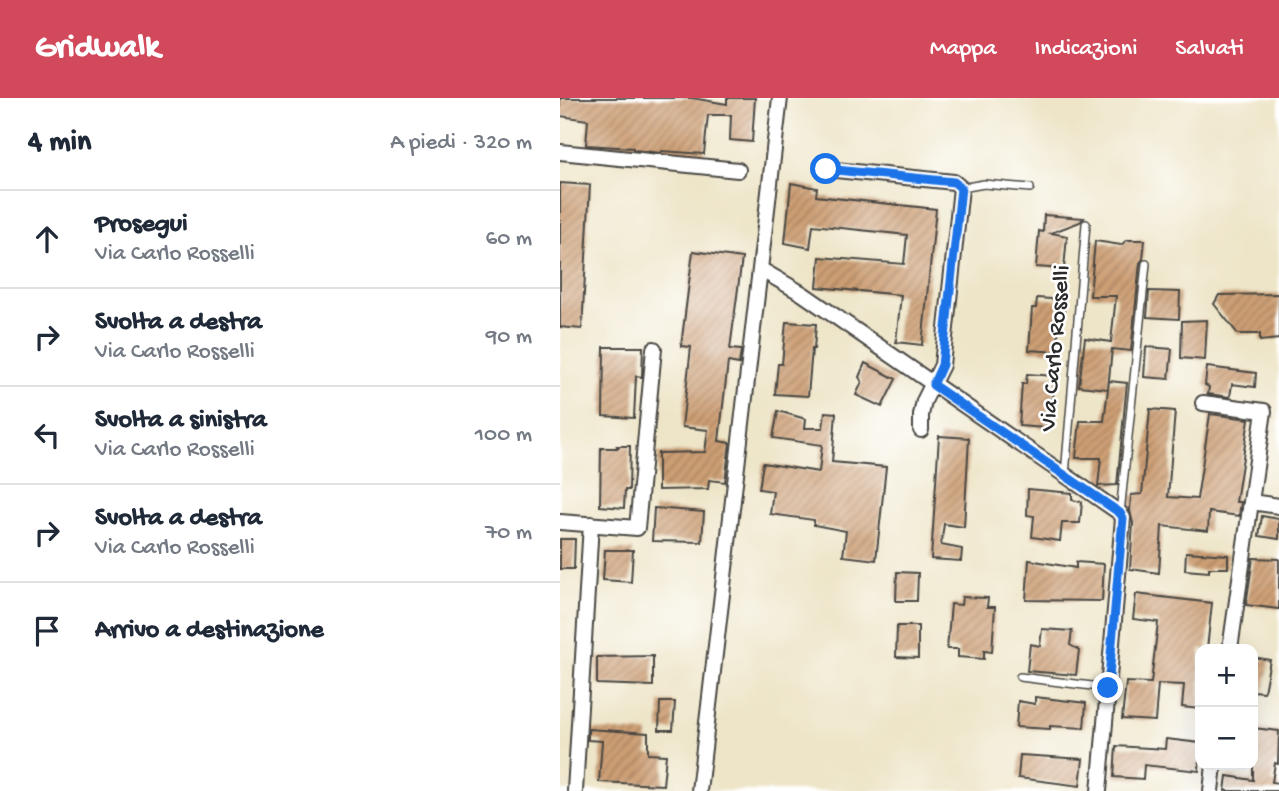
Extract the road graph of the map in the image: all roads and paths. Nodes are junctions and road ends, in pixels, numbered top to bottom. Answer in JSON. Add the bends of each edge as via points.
{"nodes":[{"id":1,"x":780,"y":98,"type":"edge"},
{"id":2,"x":560,"y":152,"type":"edge"},
{"id":3,"x":826,"y":169,"type":"dead end"},
{"id":4,"x":738,"y":170,"type":"dead end"},
{"id":5,"x":961,"y":188,"type":"junction"},
{"id":6,"x":1030,"y":188,"type":"dead end"},
{"id":7,"x":1086,"y":224,"type":"dead end"},
{"id":8,"x":1146,"y":264,"type":"dead end"},
{"id":9,"x":760,"y":269,"type":"junction"},
{"id":10,"x":654,"y":349,"type":"dead end"},
{"id":11,"x":933,"y":385,"type":"junction"},
{"id":12,"x":1203,"y":403,"type":"dead end"},
{"id":13,"x":921,"y":430,"type":"dead end"},
{"id":14,"x":1065,"y":475,"type":"junction"},
{"id":15,"x":1251,"y":502,"type":"junction"},
{"id":16,"x":1279,"y":506,"type":"edge"},
{"id":17,"x":1120,"y":513,"type":"junction"},
{"id":18,"x":560,"y":522,"type":"edge"},
{"id":19,"x":591,"y":524,"type":"junction"},
{"id":20,"x":1231,"y":644,"type":"edge"},
{"id":21,"x":1020,"y":677,"type":"dead end"},
{"id":22,"x":1108,"y":688,"type":"junction"},
{"id":23,"x":1213,"y":770,"type":"edge"},
{"id":24,"x":575,"y":791,"type":"edge"},
{"id":25,"x":699,"y":791,"type":"edge"},
{"id":26,"x":1099,"y":791,"type":"edge"},
{"id":27,"x":1210,"y":791,"type":"edge"}],
"edges":[{"from":1,"to":9,"type":"street"},
{"from":2,"to":4,"type":"street"},
{"from":3,"to":5,"type":"street","via":[[954,182]]},
{"from":5,"to":6,"type":"lane","via":[[984,184]]},
{"from":5,"to":11,"type":"street","via":[[942,365]]},
{"from":7,"to":14,"type":"lane","name":"Via Carlo Rosselli"},
{"from":8,"to":17,"type":"lane"},
{"from":9,"to":11,"type":"street","name":"Via Carlo Rosselli"},
{"from":9,"to":25,"type":"street"},
{"from":10,"to":19,"type":"street","via":[[637,528]]},
{"from":11,"to":13,"type":"street","via":[[922,409]]},
{"from":11,"to":14,"type":"street","name":"Via Carlo Rosselli"},
{"from":12,"to":15,"type":"street","via":[[1264,410]]},
{"from":14,"to":17,"type":"street","name":"Via Carlo Rosselli"},
{"from":15,"to":16,"type":"street"},
{"from":15,"to":20,"type":"street"},
{"from":17,"to":22,"type":"street","via":[[1123,523]]},
{"from":18,"to":19,"type":"street"},
{"from":19,"to":24,"type":"street"},
{"from":21,"to":22,"type":"lane"},
{"from":22,"to":26,"type":"street"},
{"from":23,"to":27,"type":"street"}]}
